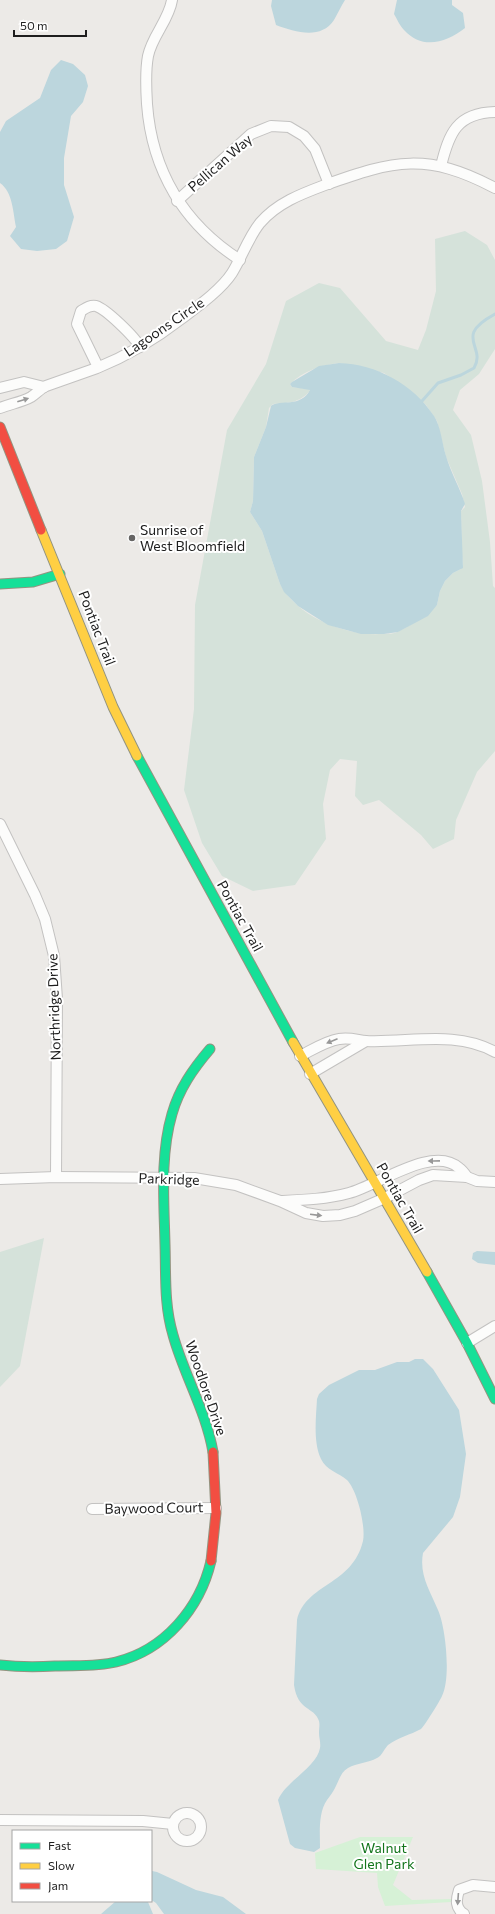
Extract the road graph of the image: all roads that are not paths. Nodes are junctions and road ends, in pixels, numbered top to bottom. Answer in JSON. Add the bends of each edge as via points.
{"nodes":[{"id":1,"x":172,"y":0,"type":"edge"},
{"id":2,"x":495,"y":112,"type":"edge"},
{"id":3,"x":441,"y":166,"type":"junction"},
{"id":4,"x":329,"y":184,"type":"junction"},
{"id":5,"x":495,"y":188,"type":"edge"},
{"id":6,"x":177,"y":201,"type":"junction"},
{"id":7,"x":240,"y":260,"type":"junction"},
{"id":8,"x":140,"y":346,"type":"junction"},
{"id":9,"x":98,"y":367,"type":"junction"},
{"id":10,"x":44,"y":387,"type":"junction"},
{"id":11,"x":0,"y":388,"type":"edge"},
{"id":12,"x":0,"y":408,"type":"edge"},
{"id":13,"x":0,"y":427,"type":"edge"},
{"id":14,"x":60,"y":574,"type":"junction"},
{"id":15,"x":0,"y":584,"type":"edge"},
{"id":16,"x":0,"y":824,"type":"edge"},
{"id":17,"x":366,"y":1041,"type":"junction"},
{"id":18,"x":210,"y":1049,"type":"dead end"},
{"id":19,"x":495,"y":1052,"type":"edge"},
{"id":20,"x":300,"y":1056,"type":"junction"},
{"id":21,"x":310,"y":1074,"type":"junction"},
{"id":22,"x":56,"y":1177,"type":"junction"},
{"id":23,"x":467,"y":1177,"type":"junction"},
{"id":24,"x":164,"y":1178,"type":"junction"},
{"id":25,"x":0,"y":1179,"type":"edge"},
{"id":26,"x":375,"y":1182,"type":"junction"},
{"id":27,"x":495,"y":1182,"type":"edge"},
{"id":28,"x":384,"y":1198,"type":"junction"},
{"id":29,"x":280,"y":1201,"type":"junction"},
{"id":30,"x":495,"y":1326,"type":"edge"},
{"id":31,"x":467,"y":1344,"type":"junction"},
{"id":32,"x":495,"y":1399,"type":"edge"},
{"id":33,"x":216,"y":1508,"type":"junction"},
{"id":34,"x":92,"y":1509,"type":"dead end"},
{"id":35,"x":0,"y":1665,"type":"edge"},
{"id":36,"x":0,"y":1820,"type":"edge"},
{"id":37,"x":173,"y":1824,"type":"dead end"},
{"id":38,"x":495,"y":1887,"type":"edge"},
{"id":39,"x":464,"y":1914,"type":"edge"}],
"edges":[{"from":1,"to":6,"type":"street","via":[[148,54],[145,79],[152,139],[162,170]]},
{"from":2,"to":3,"type":"street","via":[[483,112],[472,116],[456,127],[446,145]]},
{"from":3,"to":4,"type":"street","name":"Lagoons Circle","via":[[392,164],[366,170]]},
{"from":3,"to":5,"type":"street","name":"Lagoons Circle","via":[[459,171]]},
{"from":4,"to":6,"type":"street","name":"Pellican Way","via":[[315,149],[304,136],[289,127],[271,126],[251,134]]},
{"from":4,"to":7,"type":"street","name":"Lagoons Circle","via":[[298,195],[276,208],[248,241]]},
{"from":6,"to":7,"type":"street","via":[[207,236]]},
{"from":7,"to":8,"type":"street","name":"Lagoons Circle","via":[[231,275],[207,299]]},
{"from":8,"to":9,"type":"street","name":"Lagoons Circle"},
{"from":8,"to":9,"type":"street","via":[[137,340],[107,314],[95,306],[89,306],[81,311],[77,324]]},
{"from":9,"to":10,"type":"street","name":"Lagoons Circle"},
{"from":10,"to":11,"type":"street","via":[[24,382]]},
{"from":12,"to":10,"type":"street","name":"Lagoons Circle","one_way":true,"via":[[31,397]]},
{"from":13,"to":14,"type":"main road","name":"Pontiac Trail"},
{"from":14,"to":15,"type":"main road","via":[[33,582]]},
{"from":14,"to":20,"type":"main road","name":"Pontiac Trail","via":[[117,714],[164,807]]},
{"from":16,"to":22,"type":"street","name":"Northridge Drive","via":[[40,907],[54,956],[57,999]]},
{"from":17,"to":19,"type":"street","via":[[457,1040],[474,1043]]},
{"from":17,"to":20,"type":"street","one_way":true,"via":[[338,1039]]},
{"from":17,"to":21,"type":"street"},
{"from":18,"to":24,"type":"main road","name":"Woodlore Drive","via":[[197,1062],[185,1081],[172,1111],[165,1147]]},
{"from":20,"to":21,"type":"main road","name":"Pontiac Trail"},
{"from":21,"to":26,"type":"main road","name":"Pontiac Trail"},
{"from":22,"to":24,"type":"street","name":"Parkridge"},
{"from":22,"to":25,"type":"street","name":"Parkridge"},
{"from":23,"to":26,"type":"street","name":"Parkridge","one_way":true,"via":[[458,1166],[443,1161],[429,1161]]},
{"from":23,"to":27,"type":"street","name":"Parkridge","via":[[477,1181]]},
{"from":23,"to":28,"type":"street","name":"Parkridge","via":[[433,1175]]},
{"from":24,"to":29,"type":"street","name":"Parkridge","via":[[194,1178],[236,1185]]},
{"from":24,"to":33,"type":"main road","name":"Woodlore Drive","via":[[166,1299],[169,1319],[174,1340],[210,1434]]},
{"from":26,"to":28,"type":"main road","name":"Pontiac Trail"},
{"from":26,"to":29,"type":"street","name":"Parkridge","via":[[350,1193]]},
{"from":29,"to":28,"type":"street","name":"Parkridge","one_way":true,"via":[[306,1213],[323,1216],[355,1211]]},
{"from":28,"to":31,"type":"main road","name":"Pontiac Trail"},
{"from":30,"to":31,"type":"street"},
{"from":31,"to":32,"type":"main road","name":"Pontiac Trail"},
{"from":33,"to":34,"type":"street","name":"Baywood Court"},
{"from":33,"to":35,"type":"main road","name":"Woodlore Drive","via":[[216,1536],[207,1581],[188,1614],[173,1631],[156,1644],[113,1663],[87,1666]]},
{"from":36,"to":37,"type":"street","via":[[143,1821]]},
{"from":38,"to":39,"type":"street","one_way":true,"via":[[473,1885],[459,1890],[456,1900]]}]}
